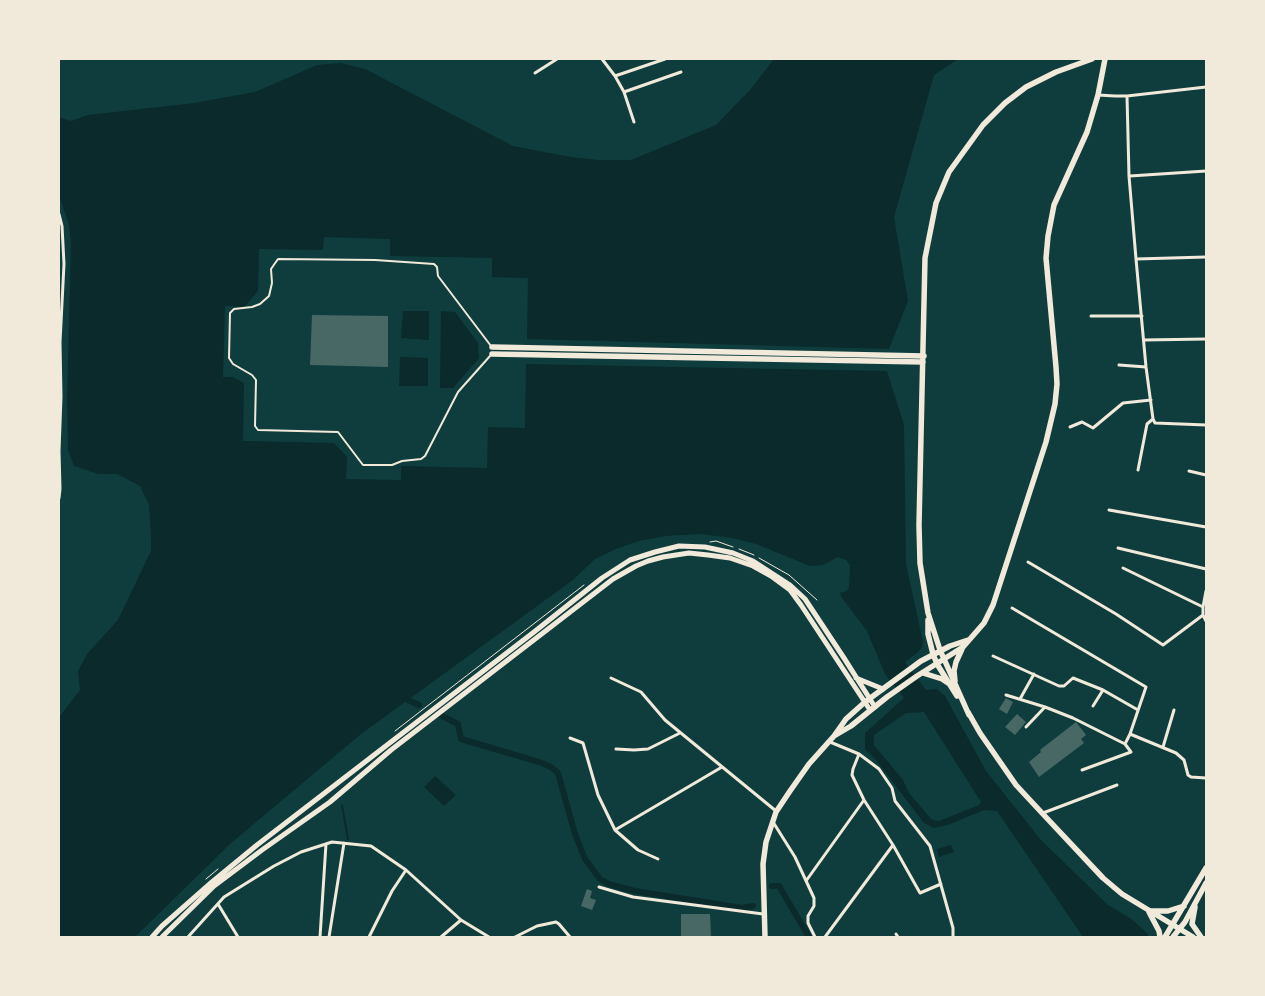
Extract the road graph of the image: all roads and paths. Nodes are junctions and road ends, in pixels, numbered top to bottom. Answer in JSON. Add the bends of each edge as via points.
{"nodes":[{"id":1,"x":557,"y":59,"type":"edge"},
{"id":2,"x":602,"y":59,"type":"edge"},
{"id":3,"x":665,"y":59,"type":"edge"},
{"id":4,"x":1092,"y":59,"type":"edge"},
{"id":5,"x":1105,"y":59,"type":"edge"},
{"id":6,"x":535,"y":72,"type":"dead end"},
{"id":7,"x":681,"y":72,"type":"dead end"},
{"id":8,"x":615,"y":76,"type":"junction"},
{"id":9,"x":1206,"y":87,"type":"edge"},
{"id":10,"x":624,"y":92,"type":"junction"},
{"id":11,"x":1098,"y":95,"type":"junction"},
{"id":12,"x":1127,"y":96,"type":"junction"},
{"id":13,"x":634,"y":122,"type":"dead end"},
{"id":14,"x":1206,"y":171,"type":"edge"},
{"id":15,"x":1129,"y":176,"type":"junction"},
{"id":16,"x":59,"y":214,"type":"edge"},
{"id":17,"x":1206,"y":256,"type":"edge"},
{"id":18,"x":1136,"y":259,"type":"junction"},
{"id":19,"x":1091,"y":316,"type":"dead end"},
{"id":20,"x":1142,"y":316,"type":"junction"},
{"id":21,"x":1206,"y":339,"type":"edge"},
{"id":22,"x":1144,"y":340,"type":"junction"},
{"id":23,"x":62,"y":342,"type":"edge"},
{"id":24,"x":492,"y":350,"type":"junction"},
{"id":25,"x":924,"y":359,"type":"junction"},
{"id":26,"x":1119,"y":365,"type":"dead end"},
{"id":27,"x":1146,"y":367,"type":"junction"},
{"id":28,"x":1151,"y":400,"type":"junction"},
{"id":29,"x":1153,"y":419,"type":"junction"},
{"id":30,"x":1206,"y":425,"type":"edge"},
{"id":31,"x":1070,"y":427,"type":"dead end"},
{"id":32,"x":1138,"y":470,"type":"dead end"},
{"id":33,"x":1189,"y":471,"type":"dead end"},
{"id":34,"x":1206,"y":475,"type":"edge"},
{"id":35,"x":59,"y":498,"type":"edge"},
{"id":36,"x":1109,"y":510,"type":"dead end"},
{"id":37,"x":1206,"y":527,"type":"edge"},
{"id":38,"x":1118,"y":548,"type":"dead end"},
{"id":39,"x":1028,"y":562,"type":"dead end"},
{"id":40,"x":1123,"y":568,"type":"dead end"},
{"id":41,"x":1206,"y":569,"type":"edge"},
{"id":42,"x":1206,"y":591,"type":"edge"},
{"id":43,"x":1202,"y":607,"type":"junction"},
{"id":44,"x":1012,"y":608,"type":"dead end"},
{"id":45,"x":928,"y":613,"type":"junction"},
{"id":46,"x":1203,"y":615,"type":"junction"},
{"id":47,"x":1206,"y":621,"type":"edge"},
{"id":48,"x":928,"y":634,"type":"junction"},
{"id":49,"x":970,"y":639,"type":"junction"},
{"id":50,"x":963,"y":647,"type":"junction"},
{"id":51,"x":940,"y":650,"type":"junction"},
{"id":52,"x":933,"y":654,"type":"junction"},
{"id":53,"x":994,"y":656,"type":"dead end"},
{"id":54,"x":922,"y":661,"type":"junction"},
{"id":55,"x":940,"y":662,"type":"junction"},
{"id":56,"x":920,"y":674,"type":"junction"},
{"id":57,"x":1034,"y":674,"type":"junction"},
{"id":58,"x":610,"y":678,"type":"dead end"},
{"id":59,"x":855,"y":678,"type":"junction"},
{"id":60,"x":953,"y":686,"type":"junction"},
{"id":61,"x":885,"y":687,"type":"junction"},
{"id":62,"x":1103,"y":690,"type":"junction"},
{"id":63,"x":1006,"y":695,"type":"dead end"},
{"id":64,"x":1020,"y":699,"type":"junction"},
{"id":65,"x":868,"y":701,"type":"junction"},
{"id":66,"x":1093,"y":706,"type":"dead end"},
{"id":67,"x":1045,"y":707,"type":"junction"},
{"id":68,"x":872,"y":709,"type":"junction"},
{"id":69,"x":1138,"y":710,"type":"junction"},
{"id":70,"x":1174,"y":710,"type":"dead end"},
{"id":71,"x":1026,"y":727,"type":"dead end"},
{"id":72,"x":680,"y":733,"type":"junction"},
{"id":73,"x":1130,"y":734,"type":"junction"},
{"id":74,"x":834,"y":736,"type":"junction"},
{"id":75,"x":570,"y":738,"type":"dead end"},
{"id":76,"x":828,"y":741,"type":"junction"},
{"id":77,"x":1125,"y":744,"type":"junction"},
{"id":78,"x":1163,"y":747,"type":"junction"},
{"id":79,"x":616,"y":749,"type":"dead end"},
{"id":80,"x":859,"y":754,"type":"junction"},
{"id":81,"x":722,"y":767,"type":"junction"},
{"id":82,"x":1082,"y":770,"type":"dead end"},
{"id":83,"x":1206,"y":778,"type":"edge"},
{"id":84,"x":1117,"y":785,"type":"dead end"},
{"id":85,"x":864,"y":800,"type":"junction"},
{"id":86,"x":776,"y":812,"type":"junction"},
{"id":87,"x":1042,"y":813,"type":"junction"},
{"id":88,"x":773,"y":821,"type":"junction"},
{"id":89,"x":615,"y":830,"type":"junction"},
{"id":90,"x":344,"y":843,"type":"junction"},
{"id":91,"x":326,"y":844,"type":"junction"},
{"id":92,"x":893,"y":845,"type":"junction"},
{"id":93,"x":658,"y":860,"type":"dead end"},
{"id":94,"x":1206,"y":868,"type":"edge"},
{"id":95,"x":406,"y":870,"type":"junction"},
{"id":96,"x":806,"y":881,"type":"junction"},
{"id":97,"x":942,"y":884,"type":"junction"},
{"id":98,"x":1206,"y":884,"type":"edge"},
{"id":99,"x":599,"y":887,"type":"dead end"},
{"id":100,"x":1196,"y":903,"type":"junction"},
{"id":101,"x":218,"y":904,"type":"junction"},
{"id":102,"x":1184,"y":906,"type":"junction"},
{"id":103,"x":1148,"y":911,"type":"junction"},
{"id":104,"x":764,"y":914,"type":"junction"},
{"id":105,"x":461,"y":920,"type":"junction"},
{"id":106,"x":1173,"y":925,"type":"junction"},
{"id":107,"x":1180,"y":930,"type":"junction"},
{"id":108,"x":152,"y":937,"type":"edge"},
{"id":109,"x":164,"y":937,"type":"edge"},
{"id":110,"x":188,"y":937,"type":"edge"},
{"id":111,"x":238,"y":937,"type":"edge"},
{"id":112,"x":320,"y":937,"type":"edge"},
{"id":113,"x":329,"y":937,"type":"edge"},
{"id":114,"x":369,"y":937,"type":"edge"},
{"id":115,"x":441,"y":937,"type":"edge"},
{"id":116,"x":489,"y":937,"type":"edge"},
{"id":117,"x":515,"y":937,"type":"edge"},
{"id":118,"x":570,"y":937,"type":"edge"},
{"id":119,"x":765,"y":937,"type":"edge"},
{"id":120,"x":815,"y":937,"type":"edge"},
{"id":121,"x":825,"y":937,"type":"edge"},
{"id":122,"x":953,"y":937,"type":"edge"},
{"id":123,"x":1160,"y":937,"type":"edge"},
{"id":124,"x":1165,"y":937,"type":"edge"},
{"id":125,"x":1173,"y":937,"type":"edge"},
{"id":126,"x":1193,"y":937,"type":"edge"},
{"id":127,"x":1201,"y":937,"type":"edge"}],
"edges":[{"from":1,"to":6,"type":"street"},
{"from":2,"to":8,"type":"street"},
{"from":3,"to":8,"type":"street"},
{"from":4,"to":25,"type":"main road","via":[[1026,87],[1005,103],[983,125],[949,172],[936,202],[925,258]]},
{"from":5,"to":11,"type":"main road"},
{"from":7,"to":10,"type":"street"},
{"from":8,"to":10,"type":"street"},
{"from":9,"to":12,"type":"street"},
{"from":10,"to":13,"type":"street"},
{"from":11,"to":12,"type":"street"},
{"from":11,"to":49,"type":"main road","via":[[1087,132],[1054,205],[1048,236],[1046,258],[1057,384],[1053,415],[994,605]]},
{"from":12,"to":15,"type":"street"},
{"from":14,"to":15,"type":"street"},
{"from":15,"to":18,"type":"street"},
{"from":16,"to":23,"type":"street","via":[[64,264]]},
{"from":17,"to":18,"type":"street"},
{"from":18,"to":20,"type":"street"},
{"from":19,"to":20,"type":"street"},
{"from":20,"to":22,"type":"street"},
{"from":21,"to":22,"type":"street"},
{"from":22,"to":27,"type":"street"},
{"from":23,"to":35,"type":"street"},
{"from":24,"to":24,"type":"lane","via":[[458,392],[426,456],[421,460],[392,465],[363,465],[338,432],[258,430],[255,426],[256,380],[229,358],[230,313],[234,309],[252,308],[269,296],[271,269],[278,259],[434,264],[438,276]]},
{"from":24,"to":25,"type":"main road"},
{"from":25,"to":45,"type":"main road","via":[[919,524],[920,563]]},
{"from":26,"to":27,"type":"street"},
{"from":27,"to":28,"type":"street"},
{"from":28,"to":29,"type":"street"},
{"from":28,"to":31,"type":"street","via":[[1123,403],[1093,428],[1082,422]]},
{"from":29,"to":30,"type":"street","via":[[1155,423]]},
{"from":29,"to":32,"type":"street","via":[[1147,424]]},
{"from":33,"to":34,"type":"street"},
{"from":36,"to":37,"type":"street"},
{"from":38,"to":41,"type":"street"},
{"from":39,"to":46,"type":"street","via":[[1163,646]]},
{"from":40,"to":43,"type":"street"},
{"from":42,"to":43,"type":"street"},
{"from":43,"to":46,"type":"street"},
{"from":44,"to":69,"type":"street","via":[[1146,687]]},
{"from":45,"to":48,"type":"main road"},
{"from":45,"to":51,"type":"main road"},
{"from":46,"to":47,"type":"street"},
{"from":48,"to":52,"type":"main road"},
{"from":48,"to":54,"type":"main road","via":[[928,649]]},
{"from":49,"to":50,"type":"main road"},
{"from":49,"to":51,"type":"main road"},
{"from":50,"to":55,"type":"main road"},
{"from":50,"to":60,"type":"main road","via":[[956,662]]},
{"from":51,"to":52,"type":"main road"},
{"from":51,"to":55,"type":"main road"},
{"from":52,"to":54,"type":"main road"},
{"from":52,"to":55,"type":"main road"},
{"from":53,"to":57,"type":"street"},
{"from":54,"to":61,"type":"main road"},
{"from":55,"to":56,"type":"main road"},
{"from":55,"to":60,"type":"main road"},
{"from":56,"to":60,"type":"main road","via":[[942,679]]},
{"from":56,"to":68,"type":"main road"},
{"from":57,"to":62,"type":"street","via":[[1059,686],[1073,678]]},
{"from":57,"to":64,"type":"street"},
{"from":58,"to":72,"type":"street","via":[[641,692]]},
{"from":59,"to":61,"type":"main road"},
{"from":59,"to":65,"type":"main road"},
{"from":59,"to":108,"type":"main road","via":[[805,599],[753,561],[706,547],[679,546],[630,560],[602,578],[257,845]]},
{"from":60,"to":87,"type":"main road","via":[[1016,785]]},
{"from":61,"to":65,"type":"main road"},
{"from":62,"to":66,"type":"street"},
{"from":62,"to":69,"type":"street"},
{"from":63,"to":64,"type":"street"},
{"from":64,"to":67,"type":"street"},
{"from":65,"to":68,"type":"main road"},
{"from":65,"to":74,"type":"main road","via":[[846,719]]},
{"from":65,"to":109,"type":"main road","via":[[790,590],[771,576],[753,566],[708,554],[689,553],[648,561],[613,579],[391,750],[330,802],[214,886]]},
{"from":67,"to":71,"type":"street"},
{"from":67,"to":77,"type":"street"},
{"from":68,"to":74,"type":"main road"},
{"from":69,"to":73,"type":"street"},
{"from":70,"to":78,"type":"street"},
{"from":72,"to":79,"type":"street","via":[[648,749]]},
{"from":72,"to":81,"type":"street"},
{"from":73,"to":77,"type":"street"},
{"from":73,"to":78,"type":"street"},
{"from":74,"to":76,"type":"main road"},
{"from":75,"to":89,"type":"street","via":[[583,743],[598,795]]},
{"from":76,"to":80,"type":"street"},
{"from":76,"to":86,"type":"main road"},
{"from":77,"to":82,"type":"street","via":[[1131,752]]},
{"from":78,"to":83,"type":"street","via":[[1184,760],[1188,775]]},
{"from":80,"to":85,"type":"street","via":[[852,776]]},
{"from":80,"to":97,"type":"street","via":[[879,769],[892,788],[895,801],[930,846]]},
{"from":81,"to":86,"type":"street"},
{"from":81,"to":89,"type":"street"},
{"from":84,"to":87,"type":"street"},
{"from":85,"to":92,"type":"street"},
{"from":85,"to":96,"type":"street"},
{"from":86,"to":88,"type":"main road"},
{"from":87,"to":103,"type":"main road","via":[[1103,878]]},
{"from":88,"to":96,"type":"street"},
{"from":88,"to":104,"type":"main road","via":[[763,864]]},
{"from":89,"to":93,"type":"street","via":[[638,850]]},
{"from":90,"to":91,"type":"street"},
{"from":90,"to":95,"type":"street","via":[[371,846]]},
{"from":90,"to":113,"type":"street"},
{"from":91,"to":101,"type":"street","via":[[274,866]]},
{"from":91,"to":112,"type":"street"},
{"from":92,"to":97,"type":"street","via":[[920,893]]},
{"from":92,"to":121,"type":"street"},
{"from":94,"to":102,"type":"main road"},
{"from":95,"to":105,"type":"street"},
{"from":95,"to":114,"type":"street"},
{"from":96,"to":120,"type":"street","via":[[814,898],[808,923]]},
{"from":97,"to":122,"type":"street"},
{"from":98,"to":100,"type":"main road"},
{"from":99,"to":104,"type":"street","via":[[633,897]]},
{"from":100,"to":107,"type":"main road"},
{"from":100,"to":127,"type":"main road","via":[[1192,924]]},
{"from":101,"to":110,"type":"street"},
{"from":101,"to":111,"type":"street"},
{"from":102,"to":103,"type":"main road","via":[[1168,911]]},
{"from":102,"to":106,"type":"main road"},
{"from":103,"to":106,"type":"main road"},
{"from":103,"to":123,"type":"main road"},
{"from":104,"to":119,"type":"main road"},
{"from":105,"to":115,"type":"street"},
{"from":105,"to":116,"type":"street"},
{"from":106,"to":107,"type":"main road"},
{"from":106,"to":124,"type":"main road"},
{"from":107,"to":125,"type":"main road"},
{"from":107,"to":126,"type":"main road"},
{"from":117,"to":118,"type":"street","via":[[537,926],[556,922]]}]}
